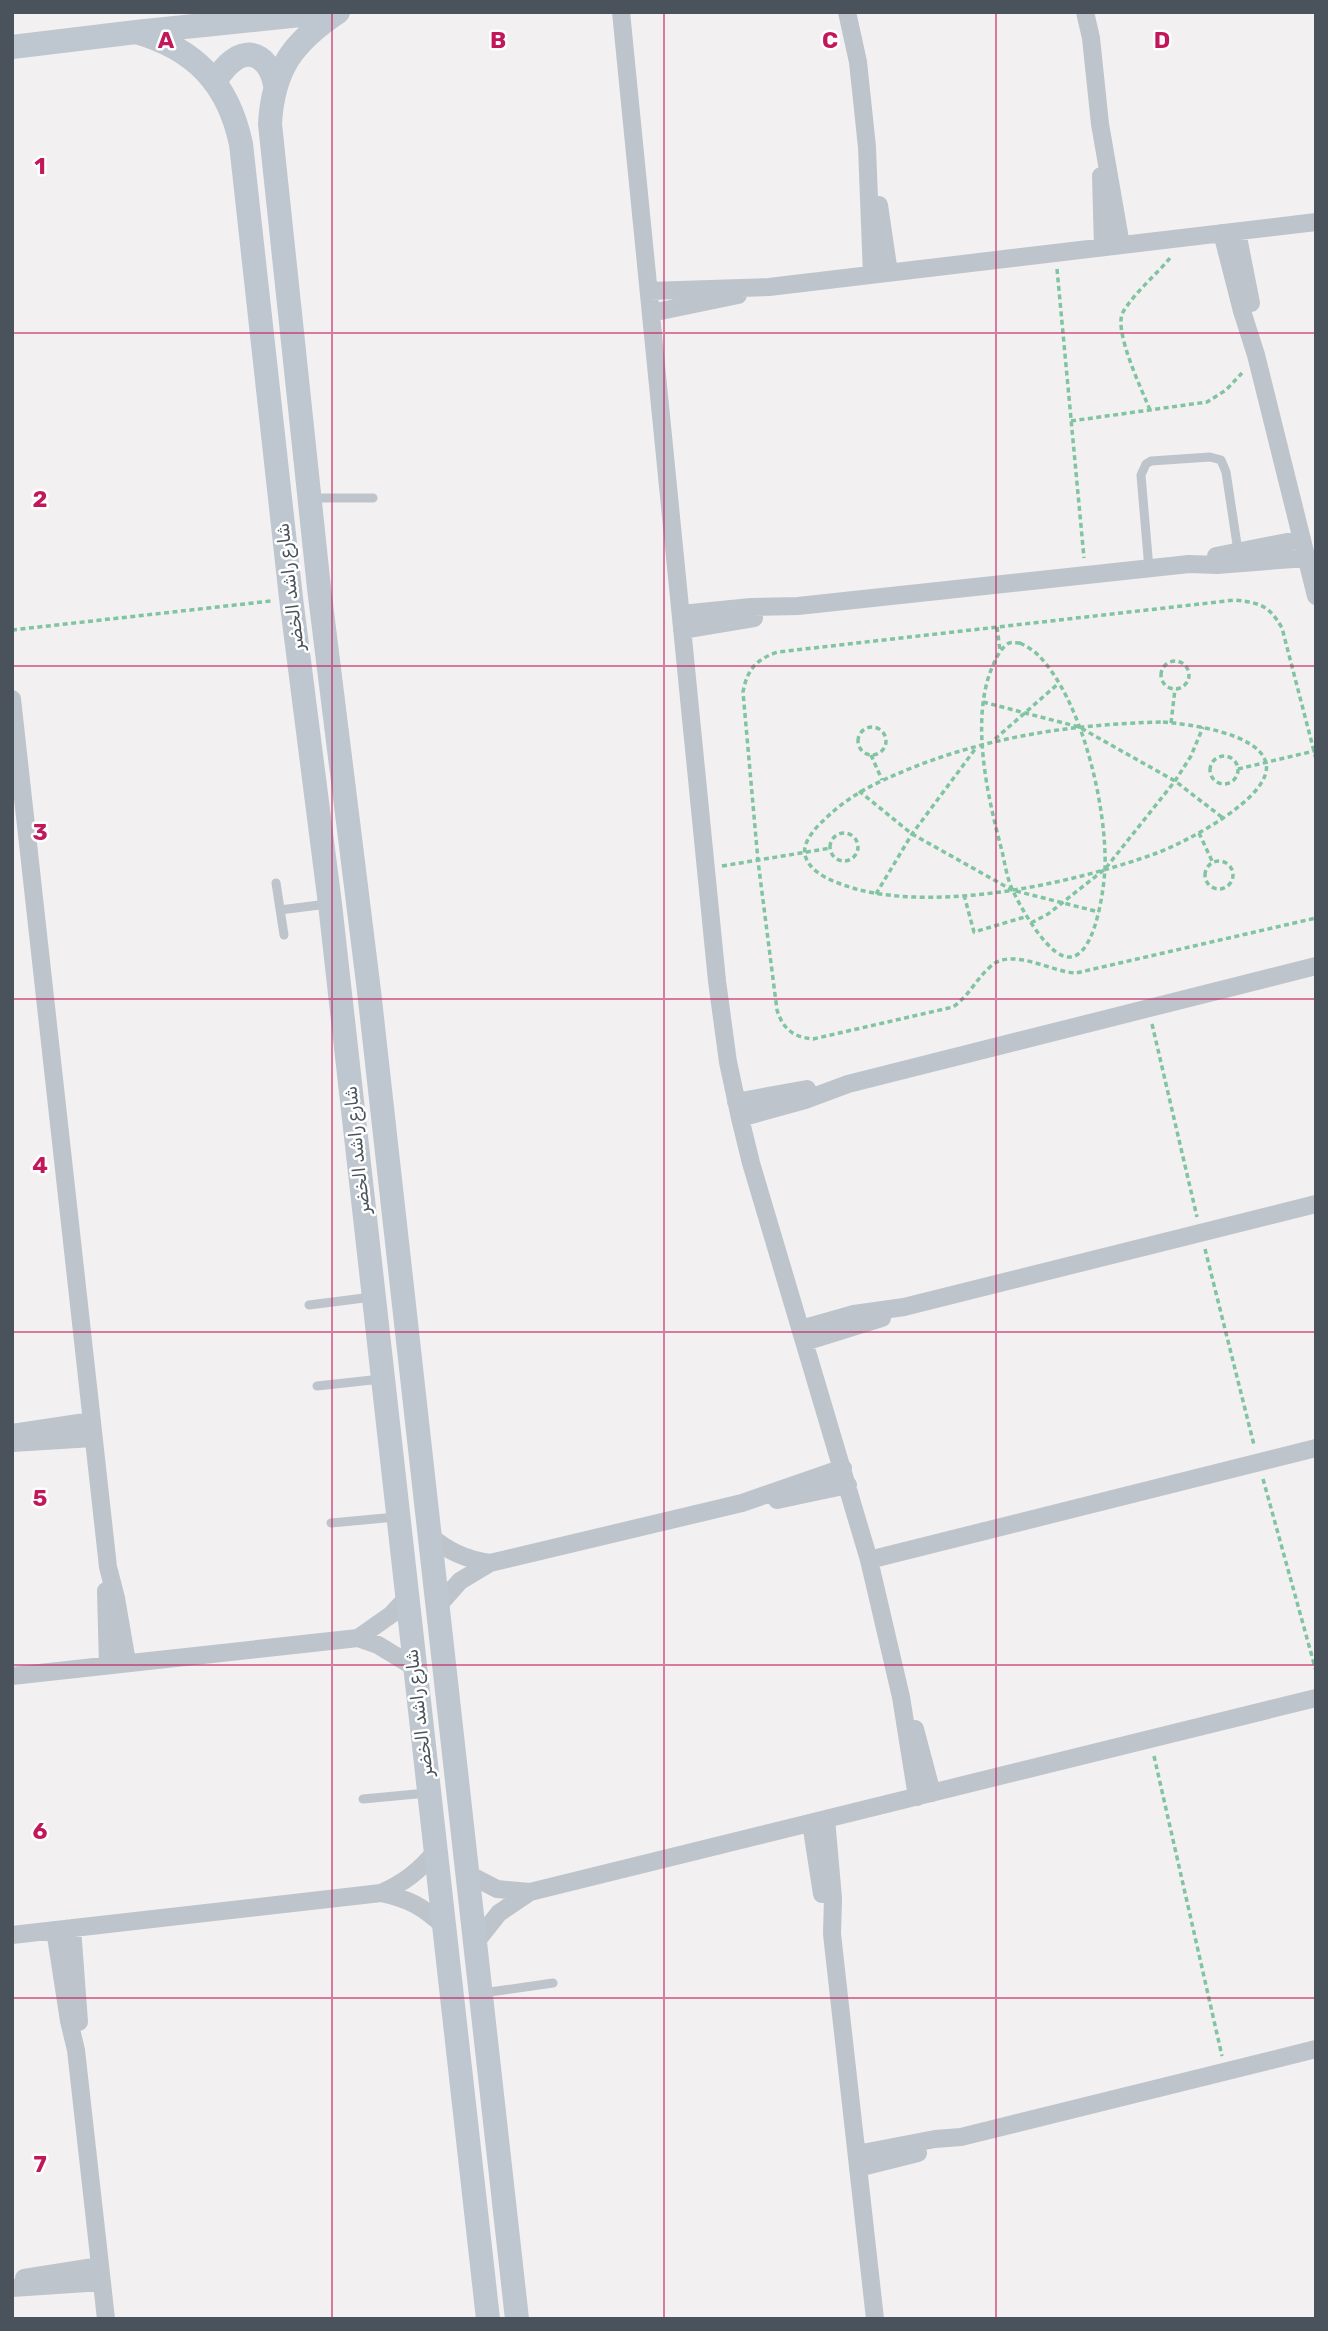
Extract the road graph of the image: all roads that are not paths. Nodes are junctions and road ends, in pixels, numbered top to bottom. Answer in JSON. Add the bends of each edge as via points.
{"nodes":[{"id":1,"x":330,"y":12,"type":"edge"},
{"id":2,"x":338,"y":12,"type":"edge"},
{"id":3,"x":621,"y":12,"type":"edge"},
{"id":4,"x":847,"y":12,"type":"edge"},
{"id":5,"x":860,"y":12,"type":"edge"},
{"id":6,"x":1085,"y":12,"type":"edge"},
{"id":7,"x":1092,"y":12,"type":"edge"},
{"id":8,"x":136,"y":32,"type":"junction"},
{"id":9,"x":1091,"y":38,"type":"junction"},
{"id":10,"x":12,"y":47,"type":"edge"},
{"id":11,"x":858,"y":62,"type":"junction"},
{"id":12,"x":214,"y":80,"type":"junction"},
{"id":13,"x":275,"y":85,"type":"junction"},
{"id":14,"x":1316,"y":222,"type":"edge"},
{"id":15,"x":1229,"y":232,"type":"junction"},
{"id":16,"x":1112,"y":246,"type":"junction"},
{"id":17,"x":880,"y":274,"type":"junction"},
{"id":18,"x":769,"y":287,"type":"junction"},
{"id":19,"x":649,"y":291,"type":"junction"},
{"id":20,"x":651,"y":313,"type":"junction"},
{"id":21,"x":309,"y":498,"type":"junction"},
{"id":22,"x":373,"y":498,"type":"dead end"},
{"id":23,"x":1302,"y":539,"type":"junction"},
{"id":24,"x":1238,"y":551,"type":"junction"},
{"id":25,"x":1306,"y":558,"type":"junction"},
{"id":26,"x":1189,"y":564,"type":"junction"},
{"id":27,"x":1149,"y":569,"type":"junction"},
{"id":28,"x":1316,"y":596,"type":"edge"},
{"id":29,"x":681,"y":622,"type":"junction"},
{"id":30,"x":12,"y":699,"type":"edge"},
{"id":31,"x":276,"y":883,"type":"dead end"},
{"id":32,"x":330,"y":904,"type":"junction"},
{"id":33,"x":280,"y":910,"type":"junction"},
{"id":34,"x":284,"y":935,"type":"dead end"},
{"id":35,"x":1316,"y":966,"type":"edge"},
{"id":36,"x":738,"y":1110,"type":"junction"},
{"id":37,"x":1316,"y":1204,"type":"edge"},
{"id":38,"x":374,"y":1297,"type":"junction"},
{"id":39,"x":309,"y":1305,"type":"dead end"},
{"id":40,"x":803,"y":1336,"type":"junction"},
{"id":41,"x":383,"y":1379,"type":"junction"},
{"id":42,"x":317,"y":1386,"type":"dead end"},
{"id":43,"x":93,"y":1429,"type":"junction"},
{"id":44,"x":12,"y":1433,"type":"edge"},
{"id":45,"x":12,"y":1443,"type":"edge"},
{"id":46,"x":1316,"y":1448,"type":"edge"},
{"id":47,"x":843,"y":1468,"type":"junction"},
{"id":48,"x":848,"y":1485,"type":"junction"},
{"id":49,"x":742,"y":1503,"type":"junction"},
{"id":50,"x":397,"y":1517,"type":"junction"},
{"id":51,"x":331,"y":1523,"type":"dead end"},
{"id":52,"x":428,"y":1534,"type":"junction"},
{"id":53,"x":869,"y":1560,"type":"junction"},
{"id":54,"x":490,"y":1563,"type":"junction"},
{"id":55,"x":108,"y":1567,"type":"junction"},
{"id":56,"x":406,"y":1599,"type":"junction"},
{"id":57,"x":437,"y":1607,"type":"junction"},
{"id":58,"x":358,"y":1638,"type":"junction"},
{"id":59,"x":127,"y":1662,"type":"junction"},
{"id":60,"x":108,"y":1665,"type":"junction"},
{"id":61,"x":414,"y":1667,"type":"junction"},
{"id":62,"x":12,"y":1675,"type":"edge"},
{"id":63,"x":1316,"y":1698,"type":"edge"},
{"id":64,"x":429,"y":1793,"type":"junction"},
{"id":65,"x":925,"y":1795,"type":"junction"},
{"id":66,"x":363,"y":1799,"type":"dead end"},
{"id":67,"x":819,"y":1821,"type":"junction"},
{"id":68,"x":435,"y":1852,"type":"junction"},
{"id":69,"x":468,"y":1874,"type":"junction"},
{"id":70,"x":530,"y":1892,"type":"junction"},
{"id":71,"x":381,"y":1893,"type":"junction"},
{"id":72,"x":444,"y":1926,"type":"junction"},
{"id":73,"x":63,"y":1929,"type":"junction"},
{"id":74,"x":12,"y":1935,"type":"edge"},
{"id":75,"x":476,"y":1942,"type":"junction"},
{"id":76,"x":553,"y":1983,"type":"dead end"},
{"id":77,"x":481,"y":1993,"type":"junction"},
{"id":78,"x":1316,"y":2049,"type":"edge"},
{"id":79,"x":858,"y":2161,"type":"junction"},
{"id":80,"x":101,"y":2274,"type":"junction"},
{"id":81,"x":12,"y":2280,"type":"edge"},
{"id":82,"x":12,"y":2288,"type":"edge"},
{"id":83,"x":106,"y":2319,"type":"edge"},
{"id":84,"x":488,"y":2319,"type":"edge"},
{"id":85,"x":517,"y":2319,"type":"edge"},
{"id":86,"x":875,"y":2319,"type":"edge"}],
"edges":[{"from":1,"to":8,"type":"street"},
{"from":2,"to":13,"type":"street","name":"شارع راشد الخضر","via":[[297,46]]},
{"from":3,"to":19,"type":"street"},
{"from":4,"to":11,"type":"street"},
{"from":5,"to":11,"type":"street"},
{"from":6,"to":9,"type":"street"},
{"from":7,"to":9,"type":"street"},
{"from":8,"to":10,"type":"street"},
{"from":8,"to":12,"type":"street","name":"شارع راشد الخضر","via":[[179,49]]},
{"from":9,"to":16,"type":"street"},
{"from":11,"to":17,"type":"street"},
{"from":12,"to":13,"type":"street","via":[[230,62],[250,55],[268,64]]},
{"from":12,"to":32,"type":"street","name":"شارع راشد الخضر","via":[[236,121],[241,144]]},
{"from":13,"to":21,"type":"street","name":"شارع راشد الخضر","via":[[270,124]]},
{"from":14,"to":15,"type":"street"},
{"from":15,"to":16,"type":"street"},
{"from":15,"to":23,"type":"street","via":[[1241,311]]},
{"from":16,"to":17,"type":"street"},
{"from":17,"to":18,"type":"street"},
{"from":18,"to":19,"type":"street"},
{"from":18,"to":20,"type":"street"},
{"from":19,"to":20,"type":"street"},
{"from":20,"to":29,"type":"street"},
{"from":21,"to":22,"type":"lane"},
{"from":21,"to":52,"type":"street","name":"شارع راشد الخضر"},
{"from":23,"to":24,"type":"street"},
{"from":23,"to":25,"type":"street"},
{"from":24,"to":26,"type":"street"},
{"from":24,"to":27,"type":"lane","via":[[1221,460],[1151,461],[1141,475]]},
{"from":25,"to":26,"type":"street"},
{"from":25,"to":28,"type":"street"},
{"from":26,"to":27,"type":"street"},
{"from":27,"to":29,"type":"street","via":[[798,606],[761,617]]},
{"from":29,"to":36,"type":"street","via":[[722,1022]]},
{"from":30,"to":43,"type":"street"},
{"from":31,"to":33,"type":"lane"},
{"from":32,"to":33,"type":"lane"},
{"from":32,"to":38,"type":"street","name":"شارع راشد الخضر"},
{"from":33,"to":34,"type":"lane"},
{"from":35,"to":36,"type":"street","via":[[848,1084],[805,1100]]},
{"from":36,"to":40,"type":"street"},
{"from":37,"to":40,"type":"street"},
{"from":38,"to":39,"type":"lane"},
{"from":38,"to":41,"type":"street","name":"شارع راشد الخضر"},
{"from":40,"to":47,"type":"street"},
{"from":41,"to":42,"type":"lane"},
{"from":41,"to":50,"type":"street","name":"شارع راشد الخضر"},
{"from":43,"to":44,"type":"street"},
{"from":43,"to":45,"type":"street"},
{"from":43,"to":55,"type":"street"},
{"from":46,"to":53,"type":"street"},
{"from":47,"to":48,"type":"street"},
{"from":47,"to":49,"type":"street"},
{"from":48,"to":49,"type":"street"},
{"from":48,"to":53,"type":"street"},
{"from":49,"to":54,"type":"street"},
{"from":50,"to":51,"type":"lane"},
{"from":50,"to":56,"type":"street","name":"شارع راشد الخضر"},
{"from":52,"to":54,"type":"street","via":[[456,1555]]},
{"from":52,"to":57,"type":"street","name":"شارع راشد الخضر"},
{"from":53,"to":65,"type":"street"},
{"from":54,"to":57,"type":"street","via":[[460,1581]]},
{"from":55,"to":59,"type":"street"},
{"from":55,"to":60,"type":"street"},
{"from":56,"to":58,"type":"street"},
{"from":56,"to":61,"type":"street","name":"شارع راشد الخضر"},
{"from":57,"to":69,"type":"street","name":"شارع راشد الخضر"},
{"from":58,"to":59,"type":"street"},
{"from":58,"to":61,"type":"street"},
{"from":59,"to":60,"type":"street"},
{"from":60,"to":62,"type":"street"},
{"from":61,"to":64,"type":"street","name":"شارع راشد الخضر"},
{"from":63,"to":65,"type":"street"},
{"from":64,"to":66,"type":"lane"},
{"from":64,"to":68,"type":"street","name":"شارع راشد الخضر"},
{"from":65,"to":67,"type":"street"},
{"from":67,"to":70,"type":"street"},
{"from":67,"to":79,"type":"street","via":[[823,1899],[832,1934]]},
{"from":68,"to":71,"type":"street","via":[[402,1884]]},
{"from":68,"to":72,"type":"street","name":"شارع راشد الخضر"},
{"from":69,"to":70,"type":"street","via":[[497,1889]]},
{"from":69,"to":75,"type":"street","name":"شارع راشد الخضر"},
{"from":70,"to":75,"type":"street","via":[[499,1913]]},
{"from":71,"to":72,"type":"street","via":[[405,1898]]},
{"from":71,"to":73,"type":"street"},
{"from":72,"to":84,"type":"street","name":"شارع راشد الخضر"},
{"from":73,"to":74,"type":"street"},
{"from":73,"to":80,"type":"street","via":[[69,2021]]},
{"from":75,"to":77,"type":"street","name":"شارع راشد الخضر"},
{"from":76,"to":77,"type":"lane"},
{"from":77,"to":85,"type":"street","name":"شارع راشد الخضر"},
{"from":78,"to":79,"type":"street"},
{"from":79,"to":86,"type":"street"},
{"from":80,"to":81,"type":"street"},
{"from":80,"to":82,"type":"street"},
{"from":80,"to":83,"type":"street"}]}
